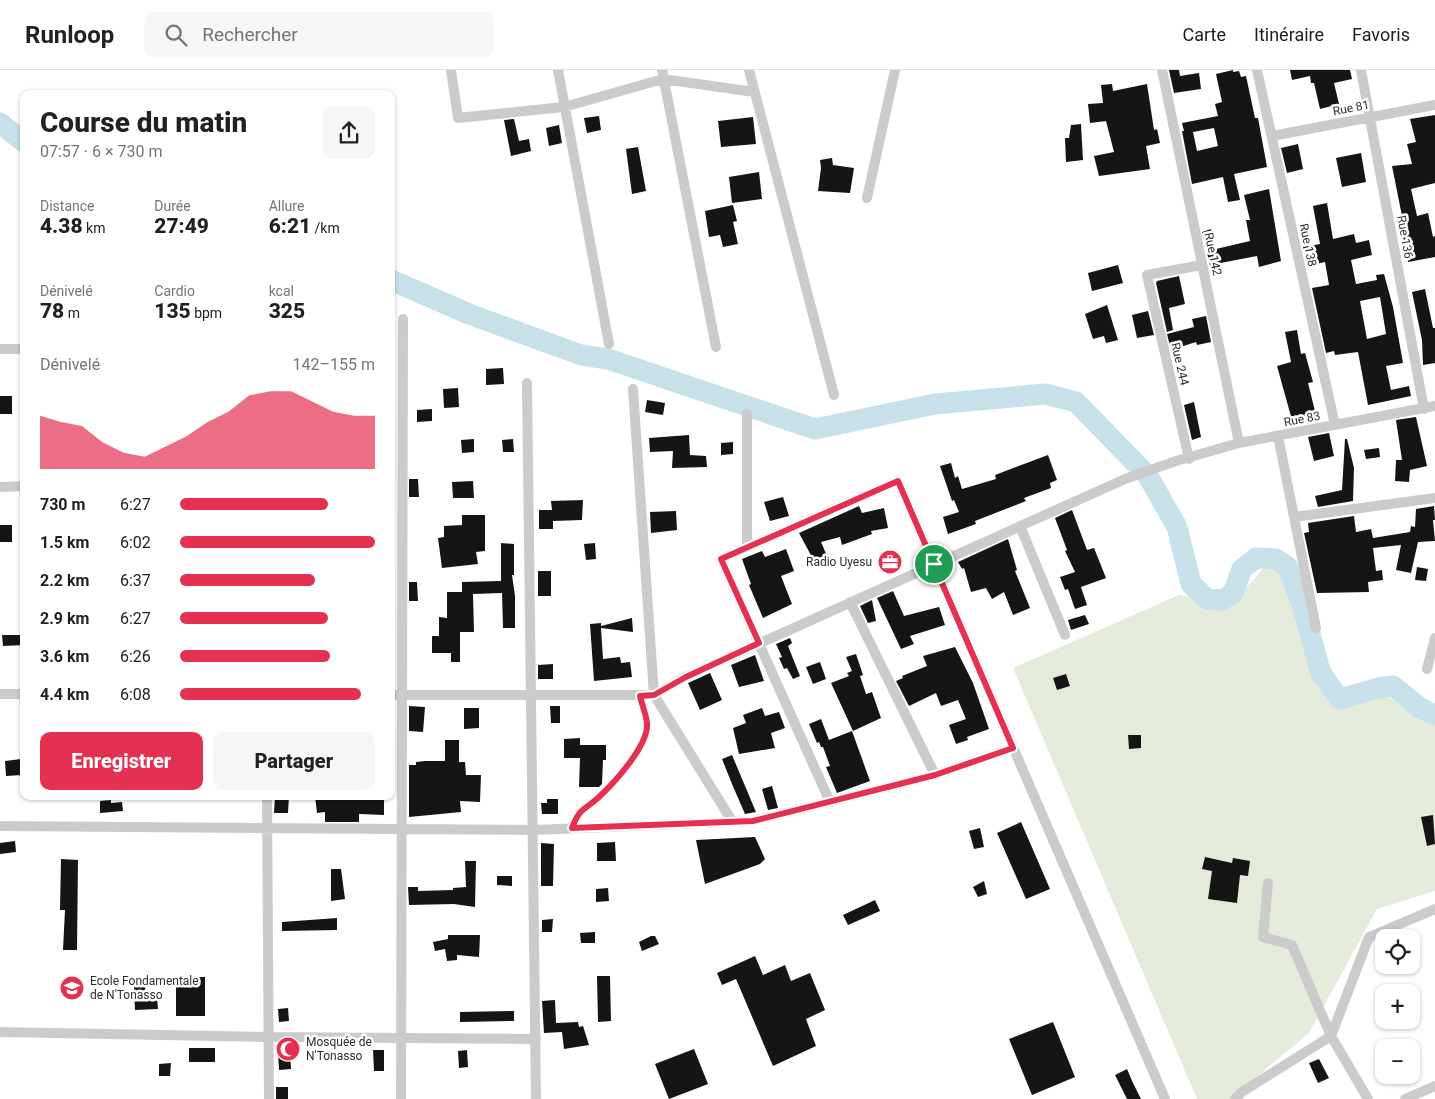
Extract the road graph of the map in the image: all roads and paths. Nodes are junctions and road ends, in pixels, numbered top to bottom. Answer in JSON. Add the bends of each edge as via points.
{"nodes":[{"id":1,"x":451,"y":70,"type":"edge"},
{"id":2,"x":558,"y":70,"type":"edge"},
{"id":3,"x":749,"y":70,"type":"edge"},
{"id":4,"x":895,"y":70,"type":"edge"},
{"id":5,"x":1162,"y":70,"type":"edge"},
{"id":6,"x":1257,"y":70,"type":"edge"},
{"id":7,"x":1361,"y":70,"type":"edge"},
{"id":8,"x":662,"y":74,"type":"edge"},
{"id":9,"x":754,"y":92,"type":"junction"},
{"id":10,"x":1435,"y":105,"type":"edge"},
{"id":11,"x":564,"y":107,"type":"junction"},
{"id":12,"x":1370,"y":117,"type":"junction"},
{"id":13,"x":1272,"y":136,"type":"junction"},
{"id":14,"x":867,"y":198,"type":"dead end"},
{"id":15,"x":1202,"y":265,"type":"junction"},
{"id":16,"x":403,"y":319,"type":"dead end"},
{"id":17,"x":608,"y":344,"type":"dead end"},
{"id":18,"x":716,"y":347,"type":"dead end"},
{"id":19,"x":0,"y":349,"type":"edge"},
{"id":20,"x":20,"y":349,"type":"edge"},
{"id":21,"x":527,"y":383,"type":"dead end"},
{"id":22,"x":633,"y":388,"type":"dead end"},
{"id":23,"x":834,"y":396,"type":"dead end"},
{"id":24,"x":1435,"y":406,"type":"edge"},
{"id":25,"x":1424,"y":409,"type":"junction"},
{"id":26,"x":746,"y":414,"type":"dead end"},
{"id":27,"x":1334,"y":425,"type":"junction"},
{"id":28,"x":1278,"y":436,"type":"junction"},
{"id":29,"x":1239,"y":443,"type":"junction"},
{"id":30,"x":1189,"y":459,"type":"junction"},
{"id":31,"x":395,"y":484,"type":"edge"},
{"id":32,"x":403,"y":484,"type":"junction"},
{"id":33,"x":20,"y":486,"type":"edge"},
{"id":34,"x":0,"y":487,"type":"edge"},
{"id":35,"x":1435,"y":498,"type":"edge"},
{"id":36,"x":1294,"y":517,"type":"junction"},
{"id":37,"x":1020,"y":526,"type":"junction"},
{"id":38,"x":747,"y":548,"type":"junction"},
{"id":39,"x":934,"y":564,"type":"junction"},
{"id":40,"x":850,"y":602,"type":"junction"},
{"id":41,"x":1316,"y":628,"type":"dead end"},
{"id":42,"x":1065,"y":635,"type":"dead end"},
{"id":43,"x":1435,"y":638,"type":"edge"},
{"id":44,"x":759,"y":643,"type":"junction"},
{"id":45,"x":1428,"y":669,"type":"dead end"},
{"id":46,"x":0,"y":694,"type":"edge"},
{"id":47,"x":20,"y":694,"type":"edge"},
{"id":48,"x":654,"y":695,"type":"junction"},
{"id":49,"x":397,"y":696,"type":"edge"},
{"id":50,"x":532,"y":696,"type":"junction"},
{"id":51,"x":640,"y":696,"type":"junction"},
{"id":52,"x":1013,"y":748,"type":"junction"},
{"id":53,"x":935,"y":775,"type":"junction"},
{"id":54,"x":267,"y":800,"type":"edge"},
{"id":55,"x":830,"y":802,"type":"junction"},
{"id":56,"x":732,"y":821,"type":"junction"},
{"id":57,"x":0,"y":826,"type":"edge"},
{"id":58,"x":267,"y":828,"type":"junction"},
{"id":59,"x":572,"y":828,"type":"junction"},
{"id":60,"x":402,"y":829,"type":"junction"},
{"id":61,"x":534,"y":830,"type":"junction"},
{"id":62,"x":1268,"y":883,"type":"dead end"},
{"id":63,"x":1435,"y":909,"type":"edge"},
{"id":64,"x":0,"y":1032,"type":"edge"},
{"id":65,"x":1332,"y":1036,"type":"junction"},
{"id":66,"x":268,"y":1037,"type":"junction"},
{"id":67,"x":401,"y":1038,"type":"junction"},
{"id":68,"x":536,"y":1039,"type":"junction"},
{"id":69,"x":1435,"y":1086,"type":"edge"},
{"id":70,"x":269,"y":1099,"type":"edge"},
{"id":71,"x":401,"y":1099,"type":"edge"},
{"id":72,"x":536,"y":1099,"type":"edge"},
{"id":73,"x":1165,"y":1099,"type":"edge"},
{"id":74,"x":1235,"y":1099,"type":"edge"},
{"id":75,"x":1368,"y":1099,"type":"edge"},
{"id":76,"x":1405,"y":1099,"type":"edge"}],
"edges":[{"from":1,"to":11,"type":"street","via":[[458,118]]},
{"from":2,"to":11,"type":"street"},
{"from":3,"to":9,"type":"street"},
{"from":4,"to":14,"type":"street"},
{"from":5,"to":15,"type":"street","name":"Rue 142"},
{"from":6,"to":13,"type":"street","name":"Rue 138"},
{"from":7,"to":12,"type":"street","name":"Rue 136"},
{"from":8,"to":9,"type":"street"},
{"from":8,"to":11,"type":"street"},
{"from":8,"to":18,"type":"street"},
{"from":9,"to":23,"type":"street"},
{"from":10,"to":12,"type":"street","name":"Rue 81"},
{"from":11,"to":17,"type":"street"},
{"from":12,"to":13,"type":"street","name":"Rue 81"},
{"from":12,"to":25,"type":"street","name":"Rue 136"},
{"from":13,"to":27,"type":"street","name":"Rue 138"},
{"from":15,"to":29,"type":"street","name":"Rue 142"},
{"from":15,"to":30,"type":"street","name":"Rue 244","via":[[1147,275]]},
{"from":16,"to":32,"type":"street"},
{"from":19,"to":20,"type":"street"},
{"from":21,"to":50,"type":"street"},
{"from":22,"to":48,"type":"street"},
{"from":24,"to":25,"type":"street","name":"Rue 83"},
{"from":25,"to":27,"type":"street","name":"Rue 83"},
{"from":26,"to":38,"type":"street"},
{"from":27,"to":28,"type":"street","name":"Rue 83"},
{"from":28,"to":29,"type":"street","name":"Rue 83"},
{"from":28,"to":36,"type":"street"},
{"from":29,"to":30,"type":"street","name":"Rue 83"},
{"from":30,"to":37,"type":"street","name":"Rue 83","via":[[1125,479]]},
{"from":31,"to":32,"type":"street"},
{"from":32,"to":49,"type":"street"},
{"from":33,"to":34,"type":"street"},
{"from":35,"to":36,"type":"street"},
{"from":36,"to":41,"type":"street"},
{"from":37,"to":39,"type":"street","name":"Rue 83"},
{"from":37,"to":42,"type":"street"},
{"from":38,"to":39,"type":"street","via":[[898,481]]},
{"from":38,"to":44,"type":"street","via":[[721,559]]},
{"from":39,"to":40,"type":"street","name":"Rue 83"},
{"from":39,"to":52,"type":"street"},
{"from":40,"to":44,"type":"street","name":"Rue 83"},
{"from":40,"to":53,"type":"street"},
{"from":43,"to":45,"type":"street"},
{"from":44,"to":48,"type":"street","name":"Rue 83"},
{"from":44,"to":55,"type":"street"},
{"from":46,"to":47,"type":"street"},
{"from":48,"to":51,"type":"street"},
{"from":48,"to":56,"type":"street"},
{"from":49,"to":50,"type":"street"},
{"from":49,"to":60,"type":"street"},
{"from":50,"to":51,"type":"street"},
{"from":50,"to":61,"type":"street"},
{"from":51,"to":59,"type":"street","via":[[647,724],[641,744],[617,780],[579,812]]},
{"from":52,"to":53,"type":"street"},
{"from":52,"to":73,"type":"street"},
{"from":53,"to":55,"type":"street"},
{"from":54,"to":58,"type":"street"},
{"from":55,"to":56,"type":"street","via":[[753,821]]},
{"from":56,"to":59,"type":"street"},
{"from":57,"to":58,"type":"street"},
{"from":58,"to":60,"type":"street"},
{"from":58,"to":66,"type":"street"},
{"from":59,"to":61,"type":"street"},
{"from":60,"to":61,"type":"street"},
{"from":60,"to":67,"type":"street"},
{"from":61,"to":68,"type":"street"},
{"from":62,"to":65,"type":"street","via":[[1264,937],[1292,945]]},
{"from":63,"to":65,"type":"street","via":[[1369,938]]},
{"from":64,"to":66,"type":"street"},
{"from":65,"to":74,"type":"street"},
{"from":65,"to":75,"type":"street"},
{"from":66,"to":67,"type":"street"},
{"from":66,"to":70,"type":"street"},
{"from":67,"to":68,"type":"street"},
{"from":67,"to":71,"type":"street"},
{"from":68,"to":72,"type":"street"},
{"from":69,"to":76,"type":"street"}]}
